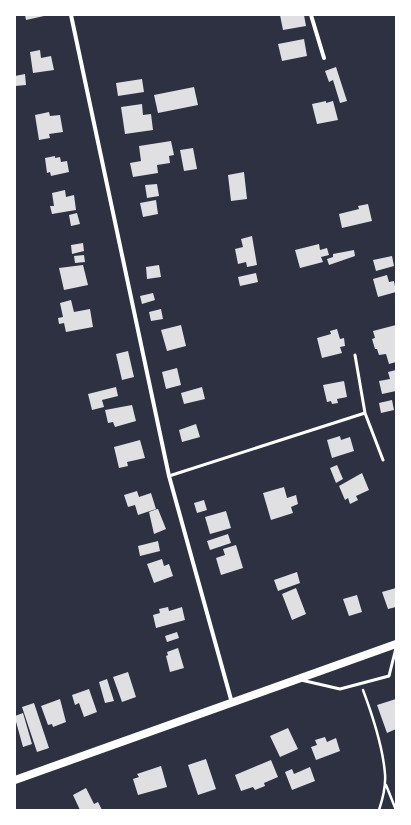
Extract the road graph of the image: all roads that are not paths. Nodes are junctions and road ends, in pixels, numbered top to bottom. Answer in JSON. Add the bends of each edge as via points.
{"nodes":[{"id":1,"x":72,"y":15,"type":"edge"},
{"id":2,"x":311,"y":15,"type":"edge"},
{"id":3,"x":324,"y":58,"type":"dead end"},
{"id":4,"x":355,"y":355,"type":"dead end"},
{"id":5,"x":365,"y":413,"type":"junction"},
{"id":6,"x":383,"y":460,"type":"dead end"},
{"id":7,"x":169,"y":476,"type":"junction"},
{"id":8,"x":396,"y":644,"type":"edge"},
{"id":9,"x":396,"y":648,"type":"edge"},
{"id":10,"x":296,"y":679,"type":"junction"},
{"id":11,"x":232,"y":703,"type":"junction"},
{"id":12,"x":15,"y":780,"type":"edge"}],
"edges":[{"from":1,"to":7,"type":"street"},
{"from":2,"to":3,"type":"street"},
{"from":4,"to":5,"type":"lane"},
{"from":5,"to":6,"type":"lane"},
{"from":5,"to":7,"type":"lane"},
{"from":7,"to":11,"type":"street"},
{"from":8,"to":10,"type":"main road"},
{"from":9,"to":10,"type":"lane","via":[[389,676],[340,689]]},
{"from":10,"to":11,"type":"main road"},
{"from":11,"to":12,"type":"main road"}]}
